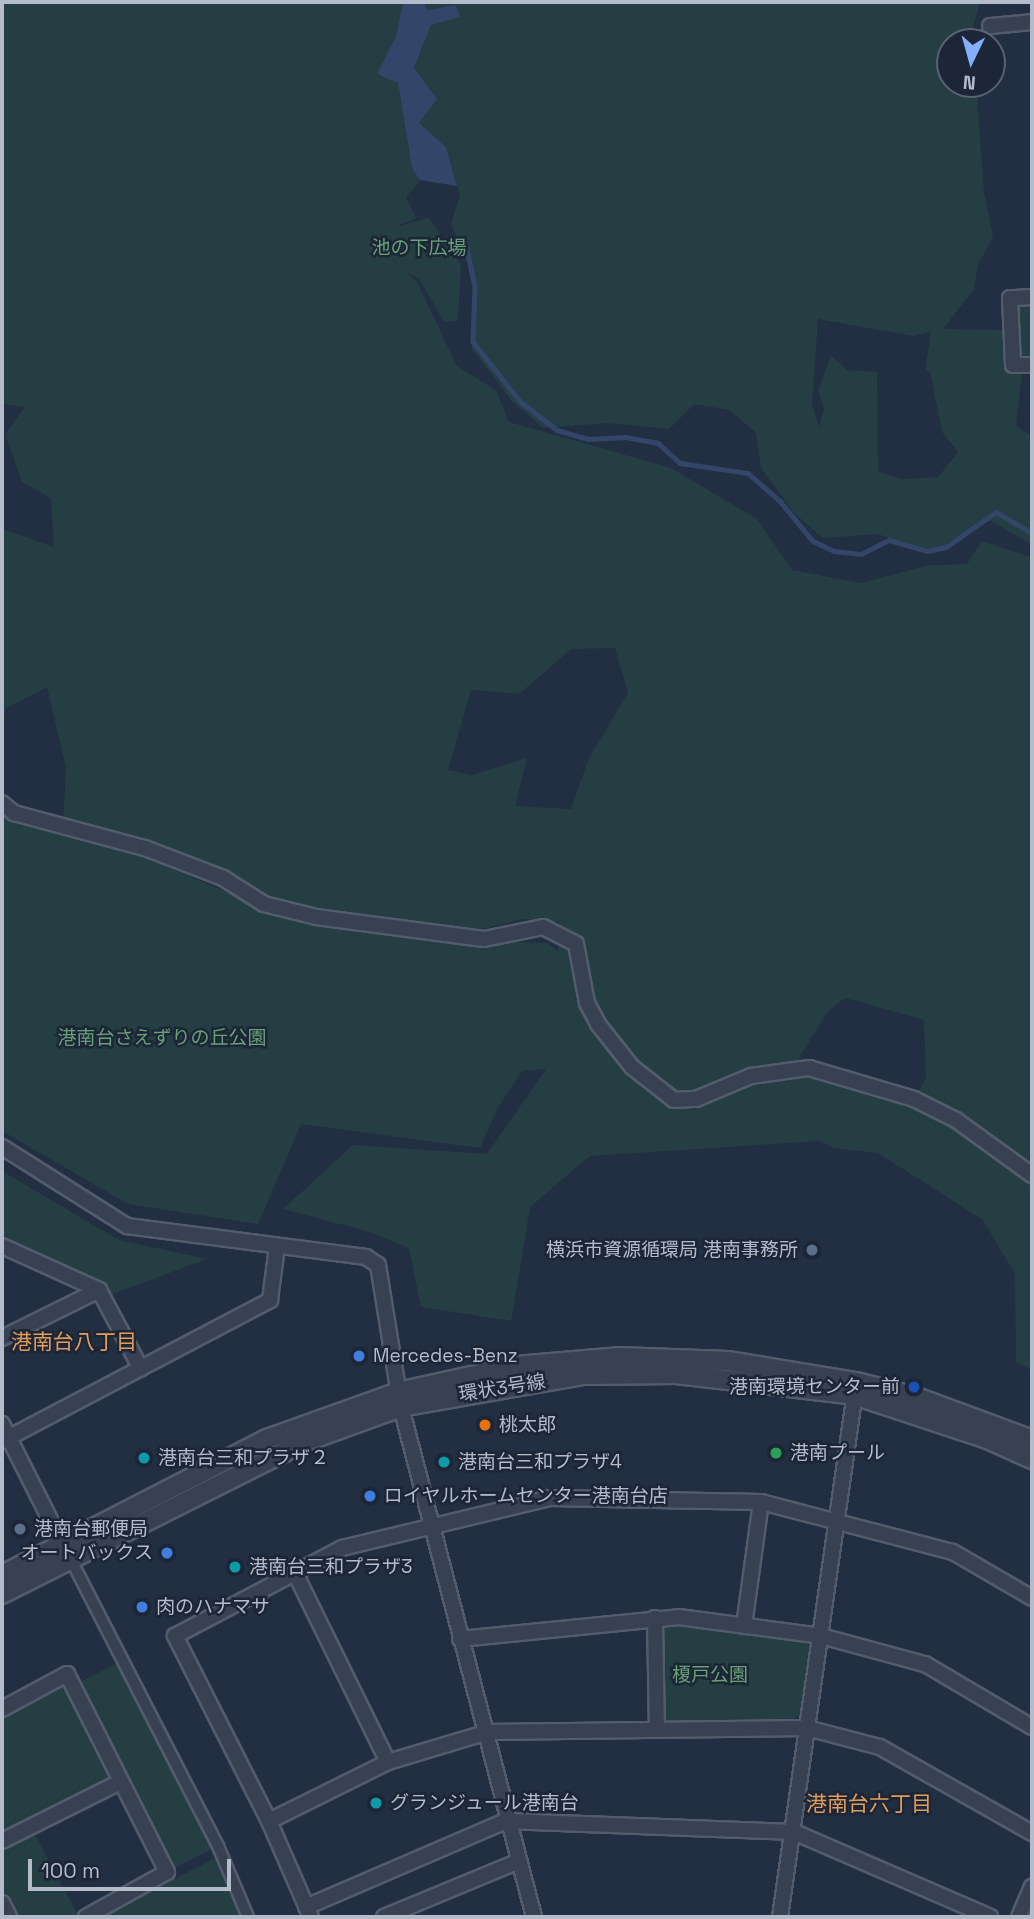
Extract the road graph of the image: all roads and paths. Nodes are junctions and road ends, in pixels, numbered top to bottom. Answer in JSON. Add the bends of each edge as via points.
{"nodes":[{"id":1,"x":1032,"y":22,"type":"edge"},
{"id":2,"x":990,"y":26,"type":"dead end"},
{"id":3,"x":1032,"y":297,"type":"edge"},
{"id":4,"x":1032,"y":365,"type":"edge"},
{"id":5,"x":2,"y":803,"type":"edge"},
{"id":6,"x":2,"y":1147,"type":"edge"},
{"id":7,"x":1032,"y":1175,"type":"edge"},
{"id":8,"x":2,"y":1246,"type":"edge"},
{"id":9,"x":277,"y":1247,"type":"junction"},
{"id":10,"x":99,"y":1290,"type":"junction"},
{"id":11,"x":2,"y":1338,"type":"edge"},
{"id":12,"x":141,"y":1370,"type":"junction"},
{"id":13,"x":855,"y":1388,"type":"junction"},
{"id":14,"x":400,"y":1399,"type":"junction"},
{"id":15,"x":2,"y":1424,"type":"edge"},
{"id":16,"x":5,"y":1439,"type":"edge"},
{"id":17,"x":1032,"y":1440,"type":"edge"},
{"id":18,"x":1032,"y":1460,"type":"edge"},
{"id":19,"x":761,"y":1502,"type":"junction"},
{"id":20,"x":837,"y":1522,"type":"junction"},
{"id":21,"x":434,"y":1527,"type":"junction"},
{"id":22,"x":66,"y":1551,"type":"junction"},
{"id":23,"x":295,"y":1573,"type":"junction"},
{"id":24,"x":2,"y":1575,"type":"edge"},
{"id":25,"x":2,"y":1594,"type":"edge"},
{"id":26,"x":1032,"y":1598,"type":"edge"},
{"id":27,"x":655,"y":1618,"type":"junction"},
{"id":28,"x":744,"y":1626,"type":"junction"},
{"id":29,"x":821,"y":1636,"type":"junction"},
{"id":30,"x":460,"y":1639,"type":"junction"},
{"id":31,"x":2,"y":1709,"type":"edge"},
{"id":32,"x":1032,"y":1727,"type":"edge"},
{"id":33,"x":657,"y":1728,"type":"junction"},
{"id":34,"x":807,"y":1728,"type":"junction"},
{"id":35,"x":488,"y":1732,"type":"junction"},
{"id":36,"x":387,"y":1762,"type":"junction"},
{"id":37,"x":120,"y":1782,"type":"junction"},
{"id":38,"x":269,"y":1821,"type":"junction"},
{"id":39,"x":506,"y":1821,"type":"junction"},
{"id":40,"x":794,"y":1832,"type":"junction"},
{"id":41,"x":1032,"y":1833,"type":"edge"},
{"id":42,"x":2,"y":1841,"type":"edge"},
{"id":43,"x":517,"y":1862,"type":"junction"},
{"id":44,"x":1032,"y":1887,"type":"edge"},
{"id":45,"x":2,"y":1903,"type":"edge"},
{"id":46,"x":309,"y":1912,"type":"edge"},
{"id":47,"x":9,"y":1917,"type":"edge"},
{"id":48,"x":86,"y":1917,"type":"edge"},
{"id":49,"x":248,"y":1917,"type":"edge"},
{"id":50,"x":384,"y":1917,"type":"edge"},
{"id":51,"x":534,"y":1917,"type":"edge"},
{"id":52,"x":780,"y":1917,"type":"edge"},
{"id":53,"x":990,"y":1917,"type":"edge"},
{"id":54,"x":1019,"y":1917,"type":"edge"}],
"edges":[{"from":1,"to":2,"type":"street"},
{"from":3,"to":4,"type":"street","via":[[1010,298],[1013,365]]},
{"from":5,"to":7,"type":"street","via":[[14,813],[107,835],[223,878],[264,904],[325,919],[484,940],[543,927],[576,944],[587,1003],[597,1024],[632,1067],[674,1100],[696,1099],[751,1076],[809,1068],[914,1099],[956,1120]]},
{"from":6,"to":9,"type":"street","via":[[127,1226]]},
{"from":8,"to":10,"type":"street"},
{"from":9,"to":12,"type":"street","via":[[270,1300]]},
{"from":9,"to":14,"type":"street","via":[[366,1256],[378,1265]]},
{"from":10,"to":11,"type":"street"},
{"from":10,"to":12,"type":"street"},
{"from":12,"to":16,"type":"street"},
{"from":13,"to":14,"type":"street","name":"環状3号線","via":[[676,1374],[582,1375]]},
{"from":13,"to":17,"type":"street","name":"環状3号線","via":[[974,1416]]},
{"from":13,"to":18,"type":"street","name":"環状3号線"},
{"from":13,"to":20,"type":"street"},
{"from":14,"to":21,"type":"street"},
{"from":14,"to":22,"type":"street","name":"環状3号線"},
{"from":15,"to":16,"type":"street"},
{"from":16,"to":22,"type":"street"},
{"from":19,"to":20,"type":"street"},
{"from":19,"to":21,"type":"street","via":[[550,1498]]},
{"from":19,"to":28,"type":"street"},
{"from":20,"to":26,"type":"street","via":[[953,1552]]},
{"from":20,"to":29,"type":"street"},
{"from":21,"to":23,"type":"street","via":[[342,1548]]},
{"from":21,"to":30,"type":"street"},
{"from":22,"to":24,"type":"street","name":"環状3号線"},
{"from":22,"to":25,"type":"street","name":"環状3号線"},
{"from":22,"to":49,"type":"street","via":[[218,1846]]},
{"from":23,"to":36,"type":"street"},
{"from":23,"to":38,"type":"street","via":[[175,1636]]},
{"from":27,"to":28,"type":"street"},
{"from":27,"to":30,"type":"street"},
{"from":27,"to":33,"type":"street"},
{"from":28,"to":29,"type":"street"},
{"from":29,"to":32,"type":"street","via":[[925,1664]]},
{"from":29,"to":34,"type":"street"},
{"from":30,"to":35,"type":"street"},
{"from":31,"to":37,"type":"street","via":[[67,1674]]},
{"from":33,"to":34,"type":"street"},
{"from":33,"to":35,"type":"street"},
{"from":34,"to":40,"type":"street"},
{"from":34,"to":41,"type":"street","via":[[880,1747]]},
{"from":35,"to":36,"type":"street"},
{"from":35,"to":39,"type":"street"},
{"from":36,"to":38,"type":"street"},
{"from":37,"to":42,"type":"street"},
{"from":37,"to":48,"type":"street","via":[[167,1872]]},
{"from":38,"to":46,"type":"street"},
{"from":39,"to":40,"type":"street"},
{"from":39,"to":43,"type":"street"},
{"from":39,"to":46,"type":"street"},
{"from":40,"to":52,"type":"street"},
{"from":40,"to":53,"type":"street"},
{"from":43,"to":50,"type":"street"},
{"from":43,"to":51,"type":"street"},
{"from":44,"to":54,"type":"street"},
{"from":45,"to":47,"type":"street"}]}
